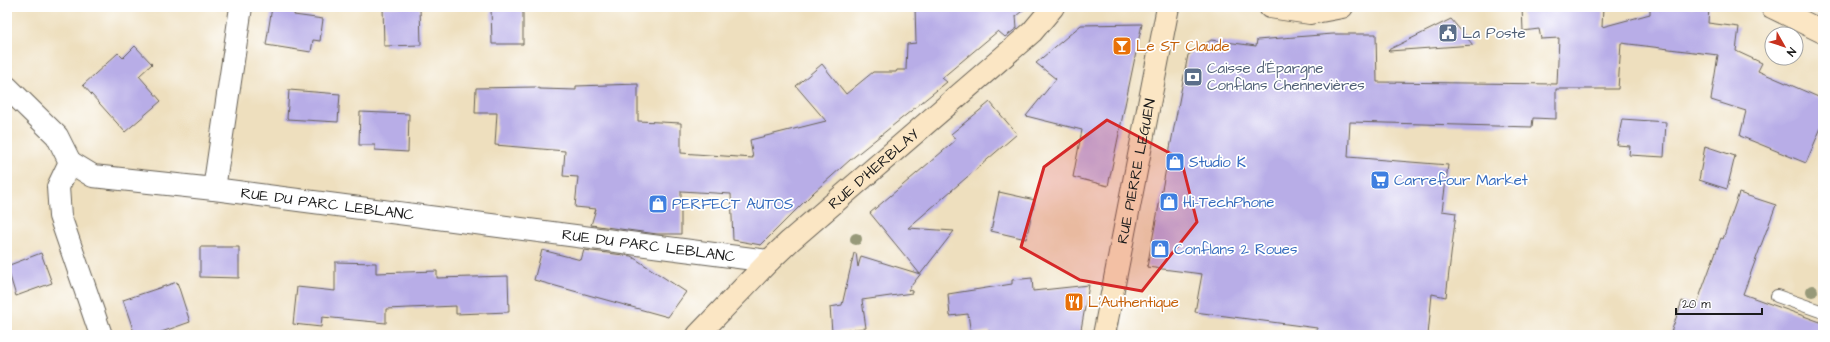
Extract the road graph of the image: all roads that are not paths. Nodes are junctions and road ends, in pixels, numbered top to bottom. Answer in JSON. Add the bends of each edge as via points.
{"nodes":[{"id":1,"x":241,"y":7,"type":"edge"},
{"id":2,"x":1053,"y":7,"type":"edge"},
{"id":3,"x":1168,"y":7,"type":"edge"},
{"id":4,"x":1270,"y":7,"type":"edge"},
{"id":5,"x":1342,"y":7,"type":"edge"},
{"id":6,"x":1772,"y":7,"type":"edge"},
{"id":7,"x":1823,"y":32,"type":"edge"},
{"id":8,"x":7,"y":87,"type":"edge"},
{"id":9,"x":70,"y":162,"type":"junction"},
{"id":10,"x":214,"y":189,"type":"junction"},
{"id":11,"x":769,"y":261,"type":"junction"},
{"id":12,"x":1777,"y":296,"type":"dead end"},
{"id":13,"x":1823,"y":312,"type":"edge"},
{"id":14,"x":101,"y":335,"type":"edge"},
{"id":15,"x":698,"y":335,"type":"edge"},
{"id":16,"x":1104,"y":335,"type":"edge"}],
"edges":[{"from":1,"to":10,"type":"street"},
{"from":2,"to":11,"type":"main road","name":"RUE D'HERBLAY","via":[[1032,32]]},
{"from":3,"to":16,"type":"main road","name":"RUE PIERRE LEGUEN"},
{"from":4,"to":5,"type":"main road","via":[[1310,13]]},
{"from":6,"to":7,"type":"main road"},
{"from":8,"to":9,"type":"street","via":[[57,136]]},
{"from":9,"to":10,"type":"street","name":"RUE DU PARC LEBLANC","via":[[93,176]]},
{"from":9,"to":14,"type":"street","via":[[58,186],[60,216]]},
{"from":10,"to":11,"type":"street","name":"RUE DU PARC LEBLANC"},
{"from":11,"to":15,"type":"main road","name":"RUE D'HERBLAY"},
{"from":12,"to":13,"type":"lane"}]}
